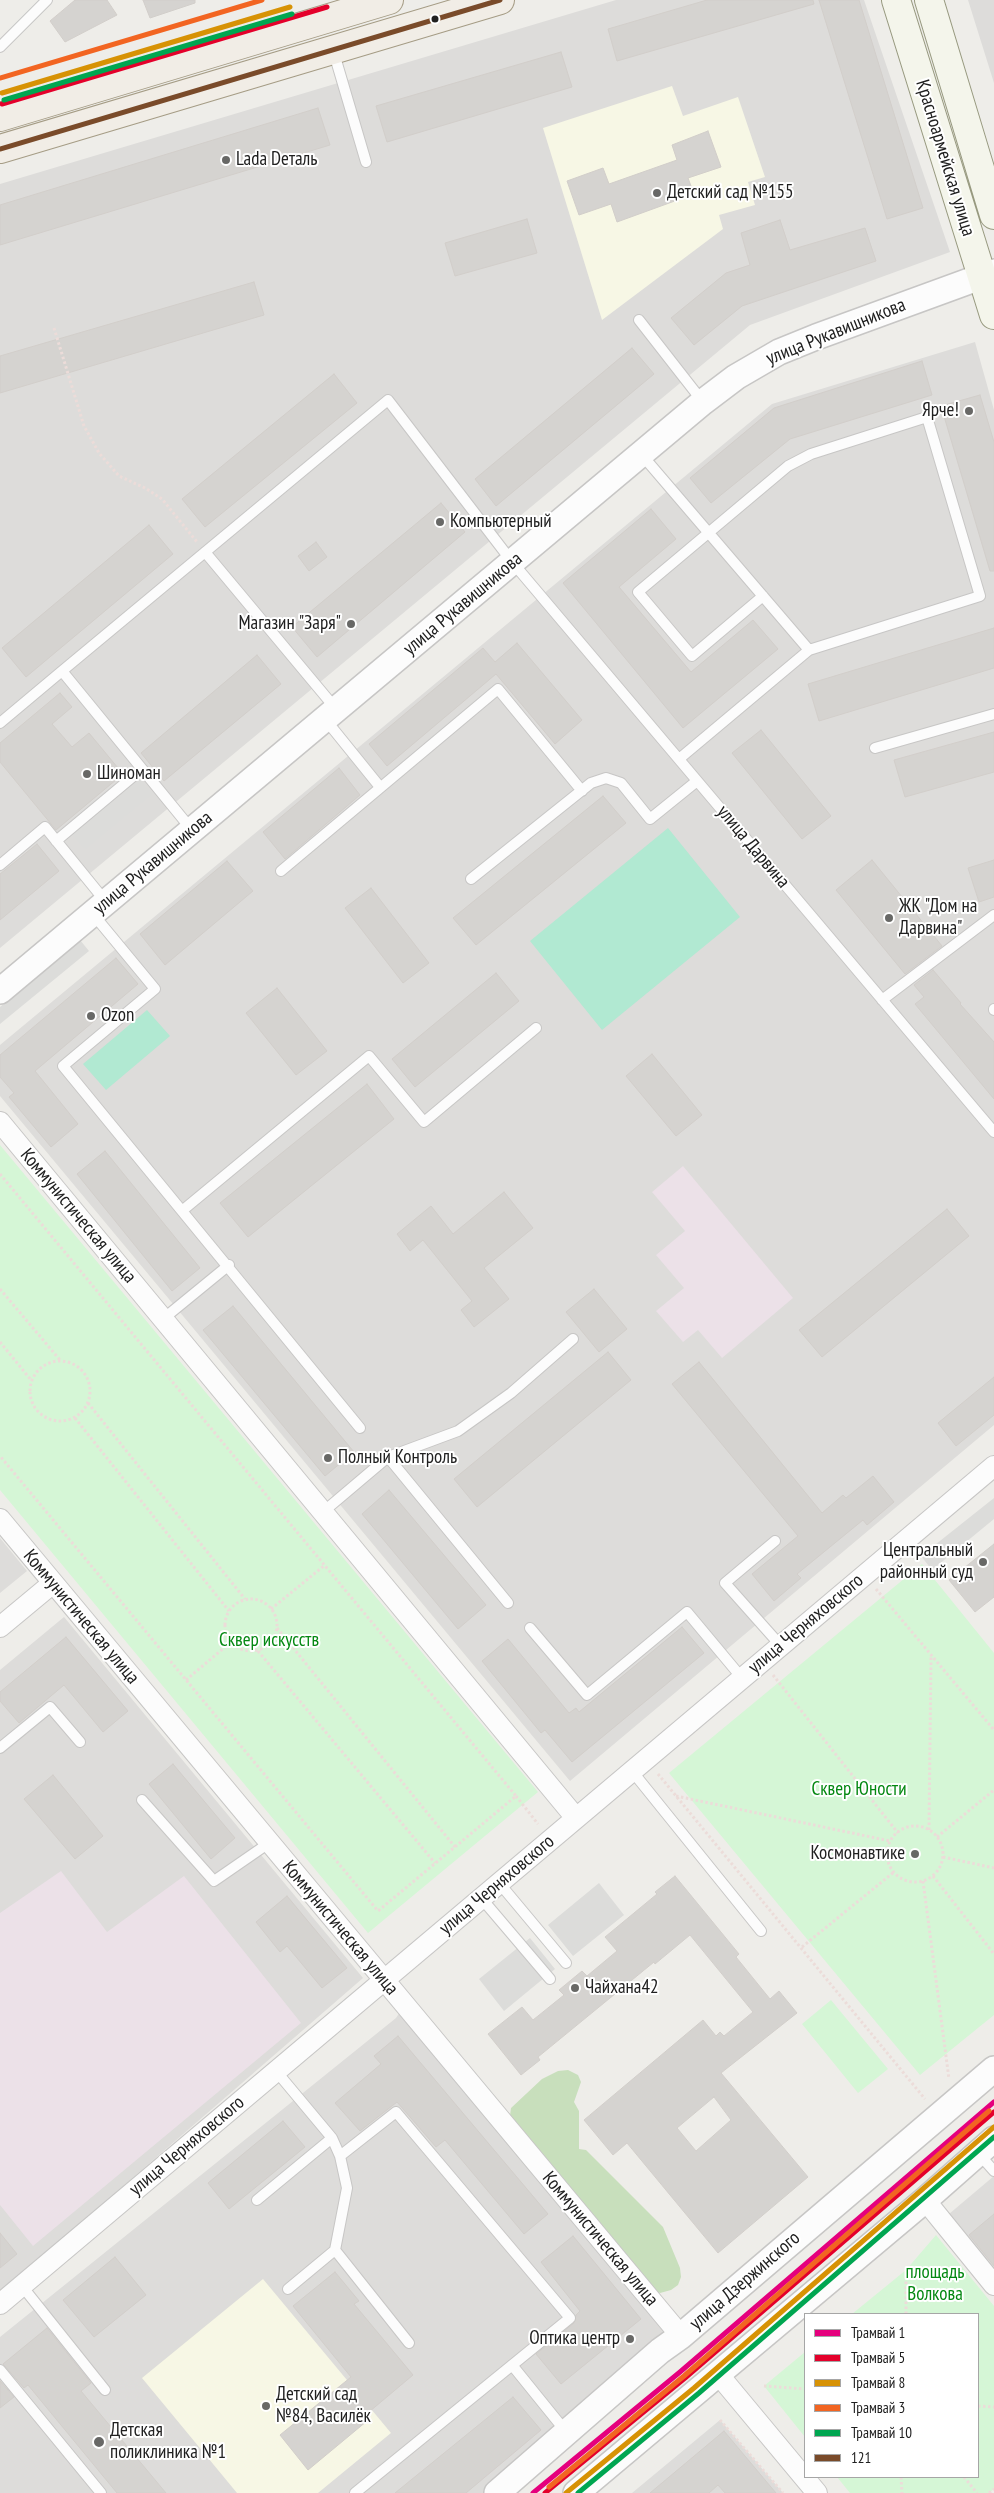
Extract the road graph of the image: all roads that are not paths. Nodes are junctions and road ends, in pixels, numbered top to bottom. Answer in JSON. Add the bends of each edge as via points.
{"nodes":[{"id":1,"x":46,"y":0,"type":"edge"},
{"id":2,"x":389,"y":0,"type":"edge"},
{"id":3,"x":500,"y":0,"type":"edge"},
{"id":4,"x":896,"y":0,"type":"edge"},
{"id":5,"x":929,"y":0,"type":"edge"},
{"id":6,"x":0,"y":47,"type":"edge"},
{"id":7,"x":333,"y":49,"type":"junction"},
{"id":8,"x":0,"y":117,"type":"edge"},
{"id":9,"x":0,"y":149,"type":"edge"},
{"id":10,"x":366,"y":162,"type":"dead end"},
{"id":11,"x":994,"y":215,"type":"edge"},
{"id":12,"x":988,"y":274,"type":"edge"},
{"id":13,"x":993,"y":306,"type":"edge"},
{"id":14,"x":639,"y":320,"type":"dead end"},
{"id":15,"x":703,"y":402,"type":"junction"},
{"id":16,"x":642,"y":454,"type":"junction"},
{"id":17,"x":709,"y":533,"type":"junction"},
{"id":18,"x":205,"y":552,"type":"junction"},
{"id":19,"x":513,"y":563,"type":"junction"},
{"id":20,"x":763,"y":596,"type":"junction"},
{"id":21,"x":809,"y":650,"type":"junction"},
{"id":22,"x":62,"y":671,"type":"junction"},
{"id":23,"x":994,"y":714,"type":"edge"},
{"id":24,"x":331,"y":715,"type":"junction"},
{"id":25,"x":0,"y":723,"type":"edge"},
{"id":26,"x":876,"y":748,"type":"dead end"},
{"id":27,"x":679,"y":759,"type":"junction"},
{"id":28,"x":142,"y":769,"type":"junction"},
{"id":29,"x":697,"y":782,"type":"junction"},
{"id":30,"x":380,"y":787,"type":"junction"},
{"id":31,"x":582,"y":790,"type":"junction"},
{"id":32,"x":192,"y":830,"type":"junction"},
{"id":33,"x":56,"y":841,"type":"junction"},
{"id":34,"x":0,"y":865,"type":"edge"},
{"id":35,"x":281,"y":871,"type":"dead end"},
{"id":36,"x":471,"y":879,"type":"dead end"},
{"id":37,"x":99,"y":908,"type":"junction"},
{"id":38,"x":994,"y":915,"type":"edge"},
{"id":39,"x":0,"y":991,"type":"edge"},
{"id":40,"x":882,"y":1000,"type":"junction"},
{"id":41,"x":536,"y":1028,"type":"dead end"},
{"id":42,"x":0,"y":1122,"type":"edge"},
{"id":43,"x":994,"y":1132,"type":"edge"},
{"id":44,"x":184,"y":1210,"type":"junction"},
{"id":45,"x":229,"y":1265,"type":"junction"},
{"id":46,"x":163,"y":1319,"type":"junction"},
{"id":47,"x":573,"y":1339,"type":"dead end"},
{"id":48,"x":360,"y":1428,"type":"dead end"},
{"id":49,"x":388,"y":1457,"type":"junction"},
{"id":50,"x":994,"y":1466,"type":"edge"},
{"id":51,"x":323,"y":1512,"type":"junction"},
{"id":52,"x":0,"y":1519,"type":"edge"},
{"id":53,"x":775,"y":1541,"type":"dead end"},
{"id":54,"x":53,"y":1583,"type":"junction"},
{"id":55,"x":508,"y":1603,"type":"dead end"},
{"id":56,"x":0,"y":1627,"type":"edge"},
{"id":57,"x":530,"y":1628,"type":"dead end"},
{"id":58,"x":781,"y":1646,"type":"junction"},
{"id":59,"x":742,"y":1678,"type":"junction"},
{"id":60,"x":80,"y":1742,"type":"dead end"},
{"id":61,"x":0,"y":1748,"type":"edge"},
{"id":62,"x":636,"y":1776,"type":"junction"},
{"id":63,"x":142,"y":1800,"type":"dead end"},
{"id":64,"x":576,"y":1818,"type":"junction"},
{"id":65,"x":269,"y":1843,"type":"junction"},
{"id":66,"x":500,"y":1884,"type":"junction"},
{"id":67,"x":482,"y":1899,"type":"junction"},
{"id":68,"x":761,"y":1931,"type":"dead end"},
{"id":69,"x":566,"y":1963,"type":"dead end"},
{"id":70,"x":550,"y":1979,"type":"dead end"},
{"id":71,"x":383,"y":1981,"type":"junction"},
{"id":72,"x":994,"y":2069,"type":"edge"},
{"id":73,"x":276,"y":2072,"type":"junction"},
{"id":74,"x":332,"y":2138,"type":"junction"},
{"id":75,"x":989,"y":2154,"type":"edge"},
{"id":76,"x":340,"y":2156,"type":"junction"},
{"id":77,"x":258,"y":2200,"type":"dead end"},
{"id":78,"x":925,"y":2200,"type":"junction"},
{"id":79,"x":335,"y":2250,"type":"junction"},
{"id":80,"x":994,"y":2285,"type":"edge"},
{"id":81,"x":22,"y":2286,"type":"junction"},
{"id":82,"x":288,"y":2289,"type":"dead end"},
{"id":83,"x":0,"y":2304,"type":"edge"},
{"id":84,"x":681,"y":2336,"type":"junction"},
{"id":85,"x":409,"y":2343,"type":"dead end"},
{"id":86,"x":512,"y":2365,"type":"junction"},
{"id":87,"x":0,"y":2370,"type":"edge"},
{"id":88,"x":718,"y":2374,"type":"junction"},
{"id":89,"x":105,"y":2390,"type":"dead end"},
{"id":90,"x":568,"y":2434,"type":"junction"},
{"id":91,"x":804,"y":2477,"type":"edge"},
{"id":92,"x":805,"y":2478,"type":"edge"},
{"id":93,"x":102,"y":2493,"type":"edge"},
{"id":94,"x":355,"y":2493,"type":"edge"},
{"id":95,"x":497,"y":2493,"type":"edge"},
{"id":96,"x":576,"y":2493,"type":"edge"},
{"id":97,"x":817,"y":2493,"type":"edge"}],
"edges":[{"from":1,"to":6,"type":"lane"},
{"from":2,"to":8,"type":"main road"},
{"from":3,"to":7,"type":"main road"},
{"from":4,"to":12,"type":"main road","name":"Красноармейская улица"},
{"from":5,"to":11,"type":"main road","name":"Красноармейская улица"},
{"from":7,"to":9,"type":"main road"},
{"from":7,"to":10,"type":"lane"},
{"from":12,"to":13,"type":"main road","name":"Красноармейская улица"},
{"from":12,"to":15,"type":"street","name":"улица Рукавишникова","via":[[779,352],[736,377]]},
{"from":14,"to":15,"type":"lane"},
{"from":15,"to":16,"type":"street","name":"улица Рукавишникова"},
{"from":16,"to":17,"type":"lane"},
{"from":16,"to":19,"type":"street","name":"улица Рукавишникова"},
{"from":17,"to":20,"type":"lane"},
{"from":17,"to":20,"type":"lane","via":[[638,592],[692,656]]},
{"from":17,"to":21,"type":"lane","via":[[788,466],[811,454],[927,417],[980,596]]},
{"from":18,"to":19,"type":"lane","name":"улица Дарвина","via":[[388,400]]},
{"from":18,"to":22,"type":"lane"},
{"from":18,"to":24,"type":"lane"},
{"from":19,"to":24,"type":"street","name":"улица Рукавишникова"},
{"from":19,"to":27,"type":"lane","name":"улица Дарвина"},
{"from":20,"to":21,"type":"lane"},
{"from":21,"to":27,"type":"lane"},
{"from":22,"to":25,"type":"lane"},
{"from":22,"to":28,"type":"lane"},
{"from":23,"to":26,"type":"lane"},
{"from":24,"to":30,"type":"lane"},
{"from":24,"to":32,"type":"street","name":"улица Рукавишникова"},
{"from":27,"to":29,"type":"lane","name":"улица Дарвина"},
{"from":28,"to":32,"type":"lane"},
{"from":28,"to":33,"type":"lane"},
{"from":29,"to":31,"type":"lane","via":[[650,819],[621,783],[606,778]]},
{"from":29,"to":40,"type":"lane","name":"улица Дарвина"},
{"from":30,"to":31,"type":"lane","via":[[498,689]]},
{"from":30,"to":35,"type":"lane"},
{"from":31,"to":36,"type":"lane"},
{"from":32,"to":37,"type":"street","name":"улица Рукавишникова"},
{"from":33,"to":34,"type":"lane","via":[[45,827]]},
{"from":33,"to":37,"type":"lane"},
{"from":37,"to":39,"type":"street","name":"улица Рукавишникова"},
{"from":37,"to":44,"type":"lane","via":[[155,989],[63,1066]]},
{"from":38,"to":40,"type":"lane"},
{"from":40,"to":43,"type":"lane","name":"улица Дарвина"},
{"from":41,"to":44,"type":"lane","via":[[424,1122],[368,1056]]},
{"from":42,"to":46,"type":"street","name":"Коммунистическая улица"},
{"from":44,"to":45,"type":"lane"},
{"from":45,"to":46,"type":"lane"},
{"from":45,"to":48,"type":"lane"},
{"from":46,"to":51,"type":"street","name":"Коммунистическая улица"},
{"from":47,"to":49,"type":"lane","via":[[511,1393],[458,1431]]},
{"from":49,"to":51,"type":"lane"},
{"from":49,"to":55,"type":"lane"},
{"from":50,"to":58,"type":"street","name":"улица Черняховского"},
{"from":51,"to":64,"type":"street","name":"Коммунистическая улица"},
{"from":52,"to":54,"type":"street","name":"Коммунистическая улица"},
{"from":53,"to":58,"type":"lane","via":[[725,1583]]},
{"from":54,"to":56,"type":"street"},
{"from":54,"to":65,"type":"street","name":"Коммунистическая улица"},
{"from":57,"to":59,"type":"lane","via":[[587,1695],[687,1612]]},
{"from":58,"to":59,"type":"street","name":"улица Черняховского"},
{"from":59,"to":62,"type":"street","name":"улица Черняховского"},
{"from":60,"to":61,"type":"lane","via":[[50,1707]]},
{"from":62,"to":64,"type":"street","name":"улица Черняховского"},
{"from":62,"to":68,"type":"lane"},
{"from":63,"to":65,"type":"lane","via":[[214,1881]]},
{"from":64,"to":66,"type":"street","name":"улица Черняховского"},
{"from":65,"to":71,"type":"street","name":"Коммунистическая улица"},
{"from":66,"to":67,"type":"street","name":"улица Черняховского"},
{"from":66,"to":69,"type":"lane"},
{"from":67,"to":70,"type":"lane"},
{"from":67,"to":71,"type":"street","name":"улица Черняховского"},
{"from":71,"to":73,"type":"street","name":"улица Черняховского"},
{"from":71,"to":84,"type":"street","name":"Коммунистическая улица"},
{"from":72,"to":84,"type":"street","name":"улица Дзержинского"},
{"from":73,"to":74,"type":"lane"},
{"from":73,"to":81,"type":"street","name":"улица Черняховского"},
{"from":74,"to":76,"type":"lane"},
{"from":74,"to":77,"type":"lane"},
{"from":75,"to":78,"type":"street"},
{"from":76,"to":79,"type":"lane","via":[[347,2188]]},
{"from":76,"to":86,"type":"lane","via":[[396,2112],[570,2318]]},
{"from":78,"to":80,"type":"street"},
{"from":78,"to":88,"type":"street"},
{"from":79,"to":82,"type":"lane"},
{"from":79,"to":85,"type":"lane"},
{"from":81,"to":83,"type":"street","name":"улица Черняховского"},
{"from":81,"to":89,"type":"lane"},
{"from":84,"to":90,"type":"street","name":"улица Дзержинского"},
{"from":86,"to":90,"type":"lane"},
{"from":86,"to":94,"type":"lane"},
{"from":87,"to":93,"type":"lane"},
{"from":88,"to":91,"type":"street"},
{"from":88,"to":96,"type":"street"},
{"from":90,"to":95,"type":"street","name":"улица Дзержинского"},
{"from":92,"to":97,"type":"street"}]}
